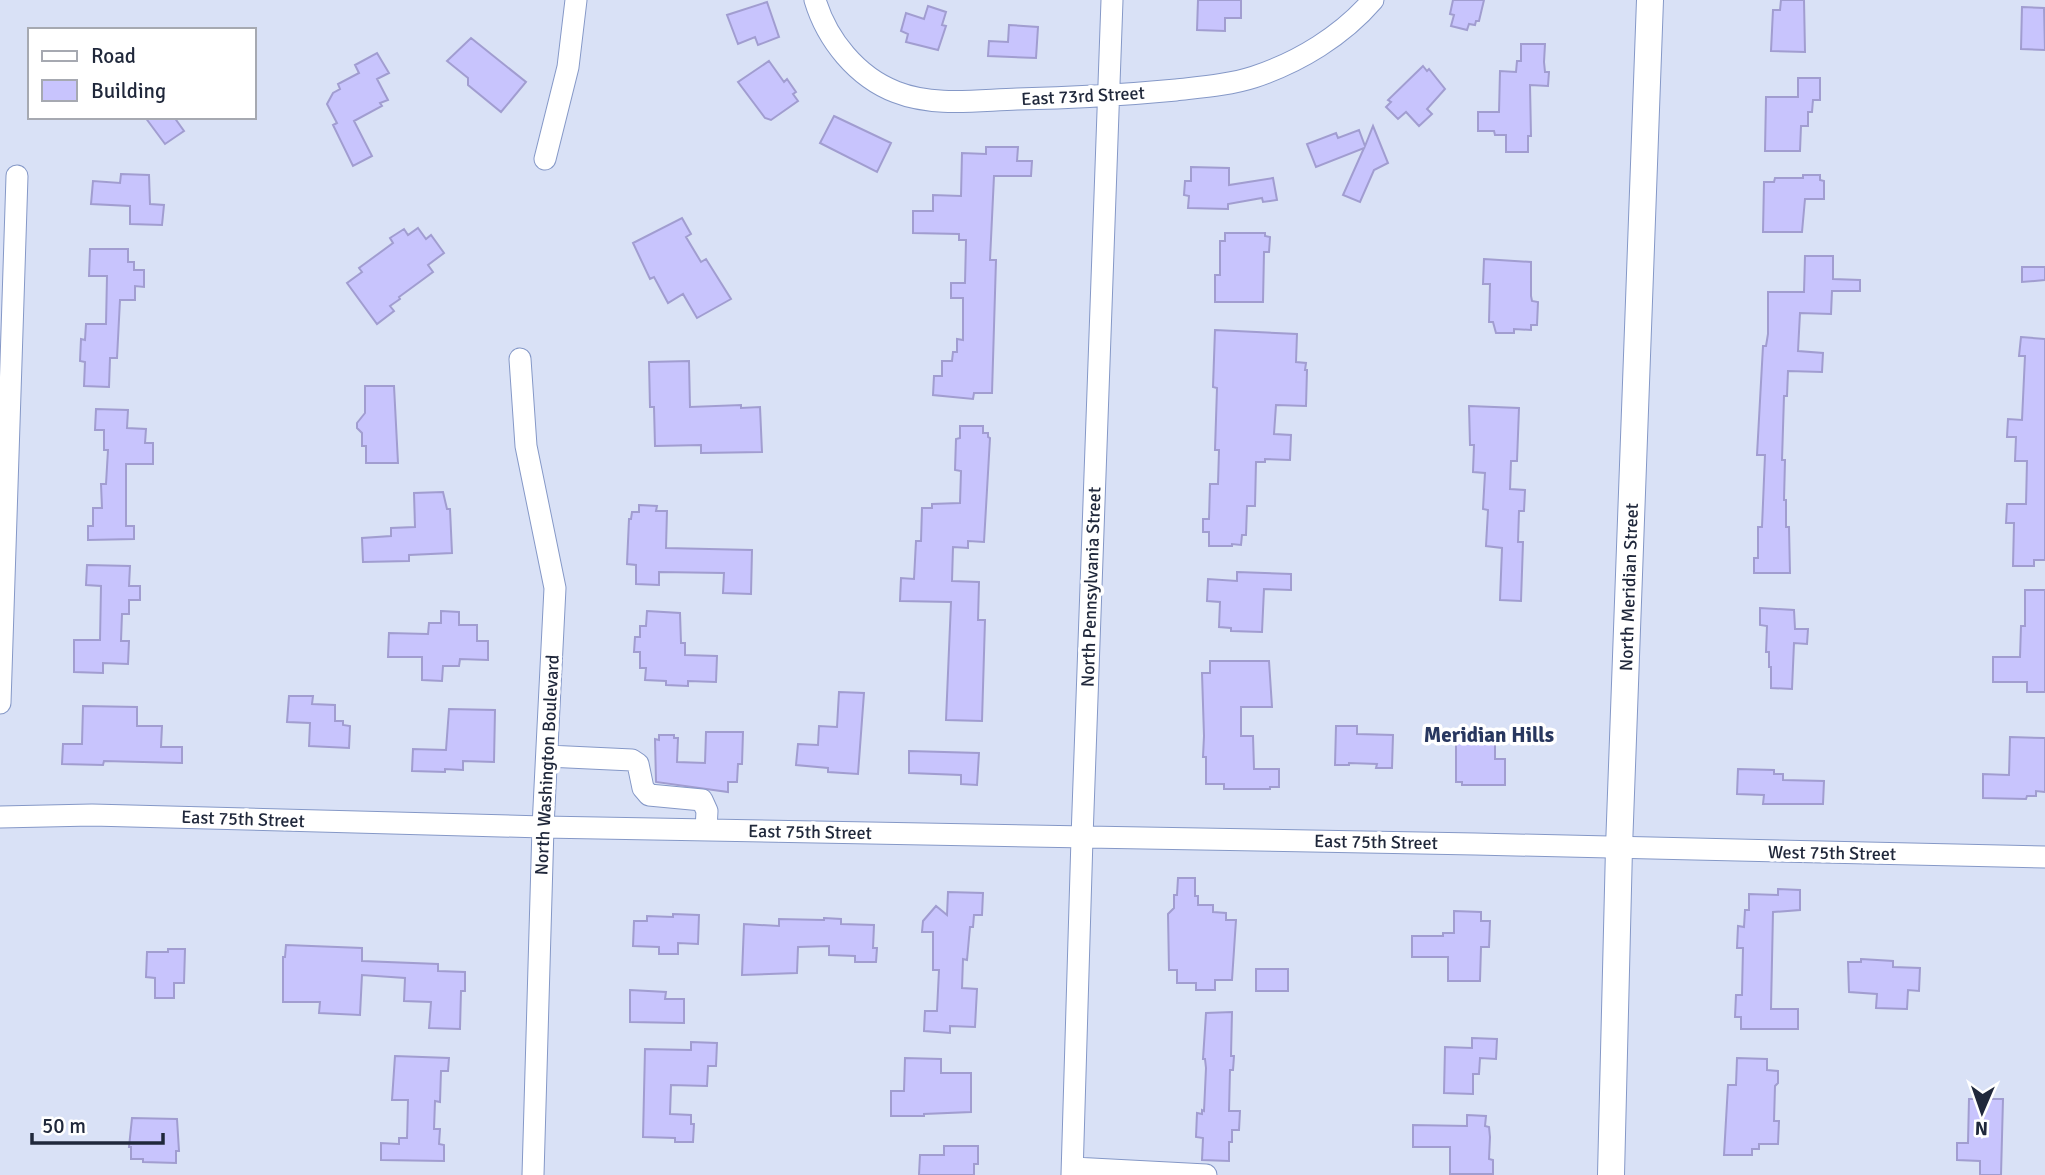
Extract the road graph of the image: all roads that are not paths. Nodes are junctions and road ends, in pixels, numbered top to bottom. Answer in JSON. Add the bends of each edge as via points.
{"nodes":[{"id":1,"x":576,"y":0,"type":"edge"},
{"id":2,"x":815,"y":0,"type":"edge"},
{"id":3,"x":1112,"y":0,"type":"edge"},
{"id":4,"x":1373,"y":0,"type":"edge"},
{"id":5,"x":1650,"y":0,"type":"edge"},
{"id":6,"x":1108,"y":97,"type":"junction"},
{"id":7,"x":545,"y":159,"type":"dead end"},
{"id":8,"x":17,"y":176,"type":"dead end"},
{"id":9,"x":520,"y":359,"type":"dead end"},
{"id":10,"x":0,"y":703,"type":"edge"},
{"id":11,"x":547,"y":756,"type":"junction"},
{"id":12,"x":0,"y":817,"type":"edge"},
{"id":13,"x":543,"y":827,"type":"junction"},
{"id":14,"x":706,"y":830,"type":"junction"},
{"id":15,"x":1082,"y":838,"type":"junction"},
{"id":16,"x":1619,"y":848,"type":"junction"},
{"id":17,"x":2045,"y":857,"type":"edge"},
{"id":18,"x":1073,"y":1171,"type":"edge"},
{"id":19,"x":533,"y":1175,"type":"edge"},
{"id":20,"x":1206,"y":1175,"type":"edge"},
{"id":21,"x":1611,"y":1175,"type":"edge"}],
"edges":[{"from":1,"to":7,"type":"street","via":[[568,67]]},
{"from":2,"to":6,"type":"street","name":"East 73rd Street","via":[[826,28],[848,59],[880,85],[900,94],[939,101]]},
{"from":3,"to":6,"type":"street","name":"North Pennsylvania Street"},
{"from":4,"to":6,"type":"street","name":"East 73rd Street","via":[[1331,38],[1264,73],[1212,86]]},
{"from":5,"to":16,"type":"main road","name":"North Meridian Street"},
{"from":6,"to":15,"type":"street","name":"North Pennsylvania Street"},
{"from":8,"to":10,"type":"street"},
{"from":9,"to":11,"type":"street","name":"North Washington Boulevard","via":[[526,446],[555,588]]},
{"from":11,"to":13,"type":"street","name":"North Washington Boulevard"},
{"from":11,"to":14,"type":"street","via":[[632,760],[638,764],[649,795],[702,800]]},
{"from":12,"to":13,"type":"street","name":"East 75th Street","via":[[92,815]]},
{"from":13,"to":14,"type":"street","name":"East 75th Street"},
{"from":13,"to":19,"type":"street","name":"North Washington Boulevard"},
{"from":14,"to":15,"type":"street","name":"East 75th Street"},
{"from":15,"to":16,"type":"street","name":"East 75th Street"},
{"from":15,"to":18,"type":"street","name":"North Pennsylvania Street"},
{"from":16,"to":17,"type":"street","name":"West 75th Street"},
{"from":16,"to":21,"type":"main road","name":"North Meridian Street"},
{"from":18,"to":20,"type":"street"}]}
